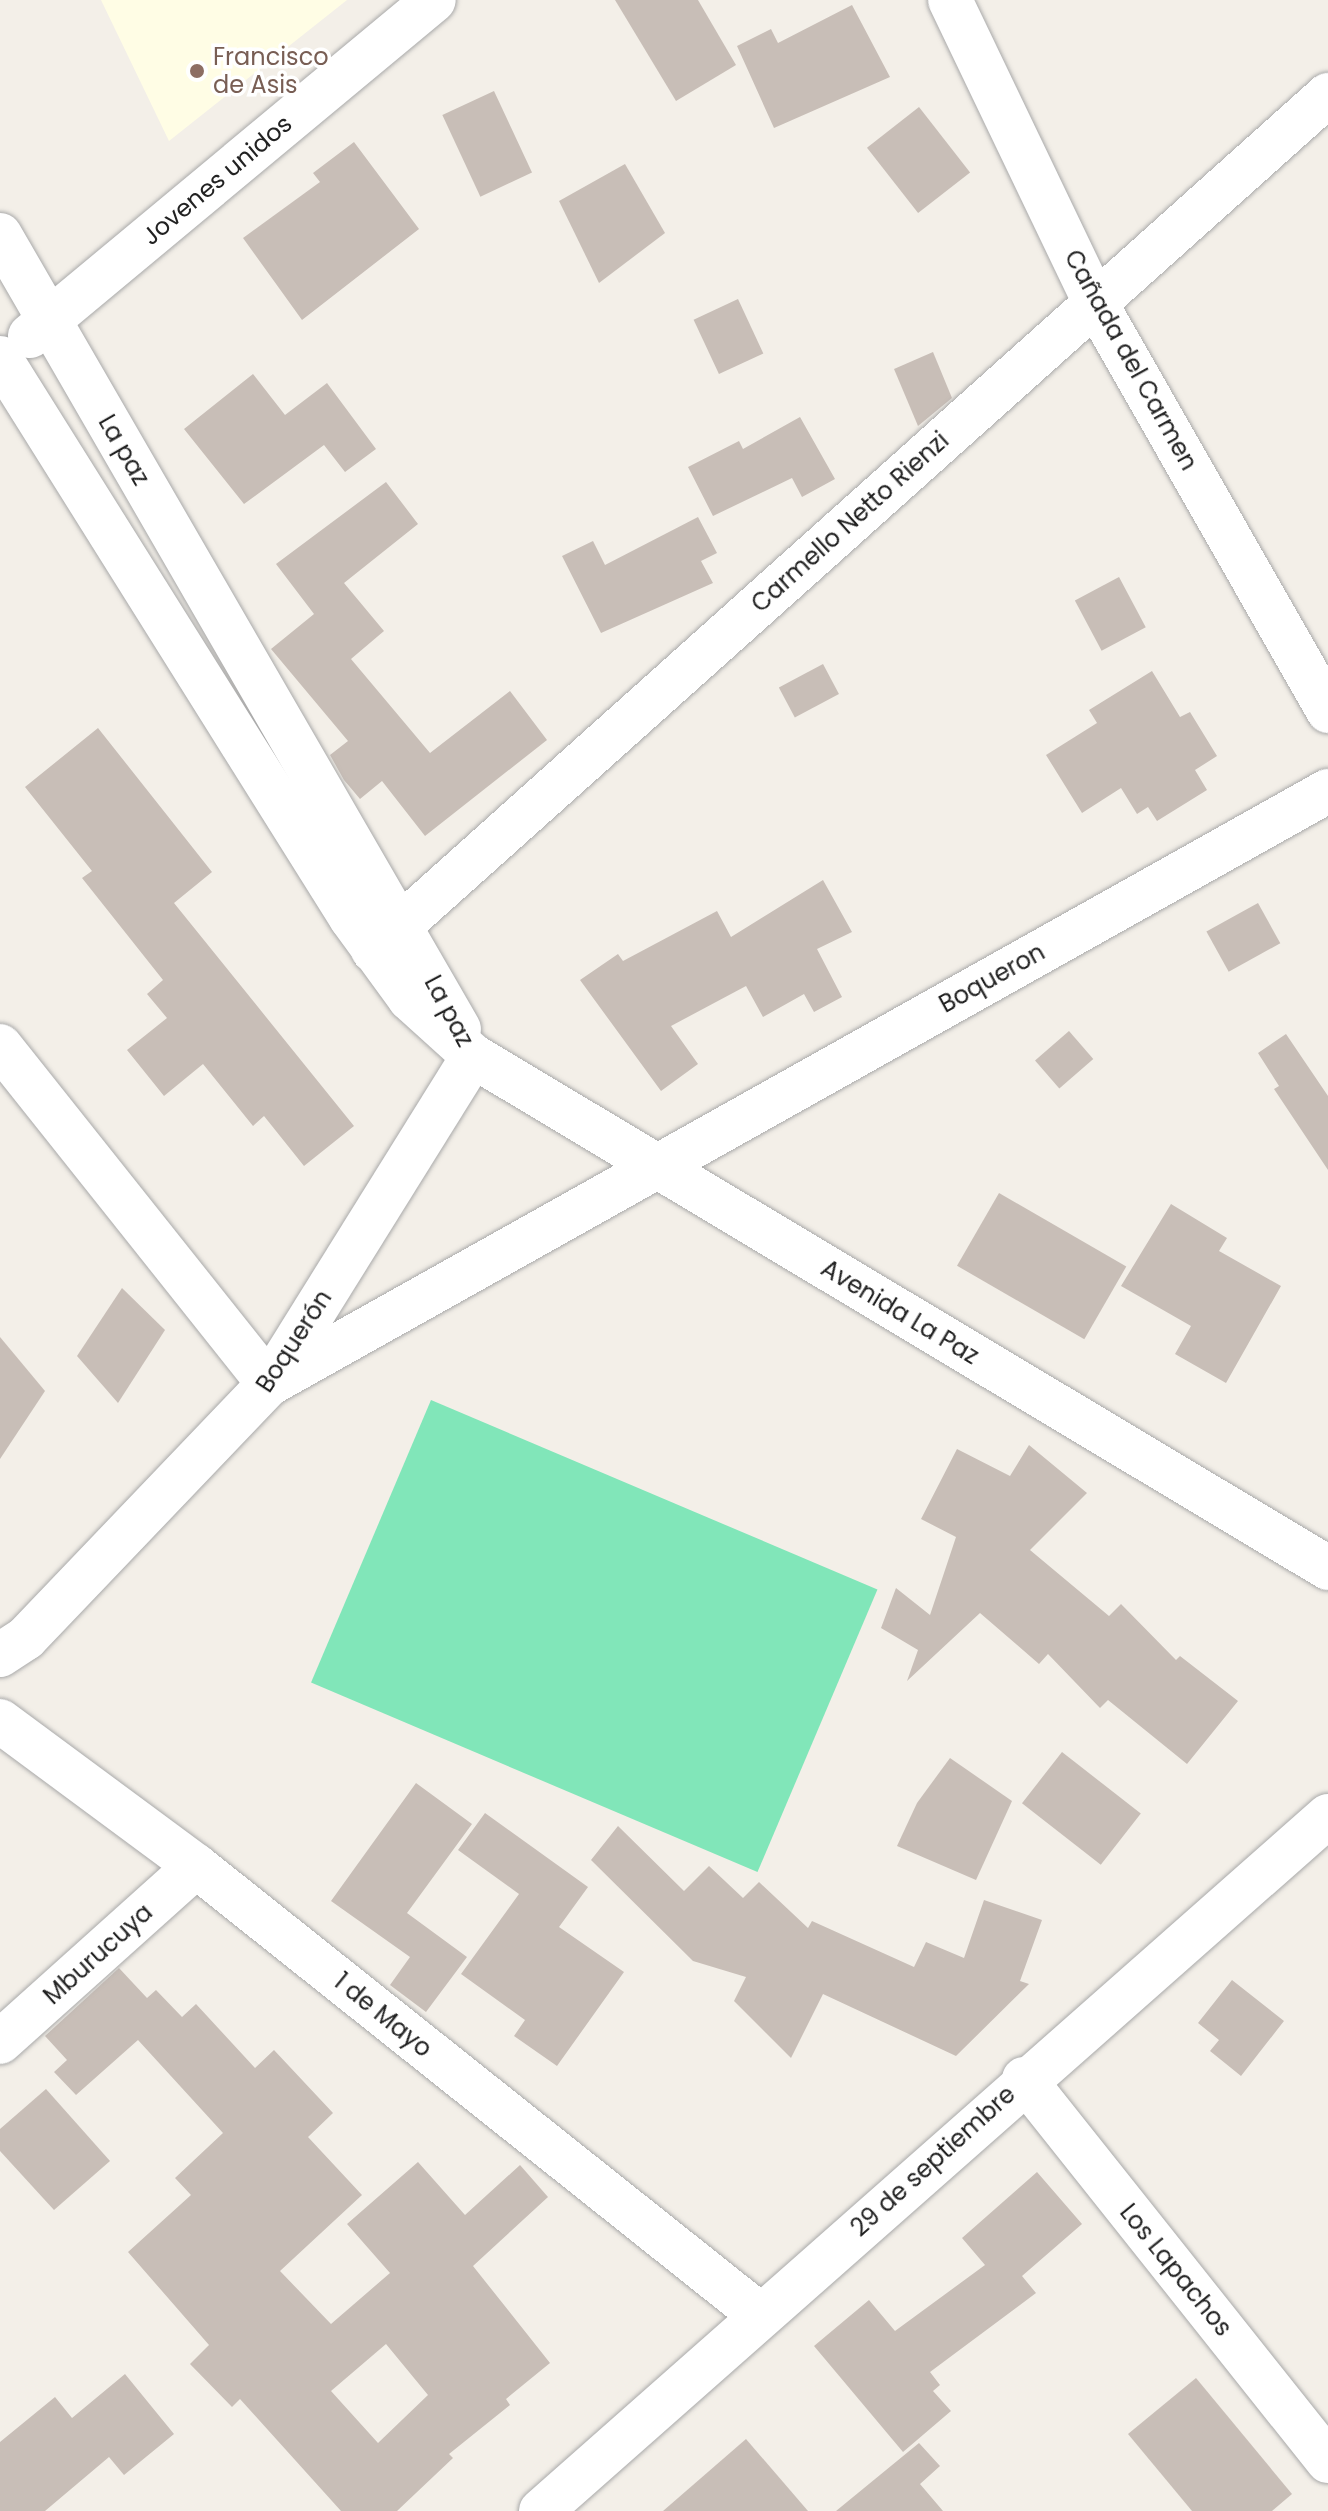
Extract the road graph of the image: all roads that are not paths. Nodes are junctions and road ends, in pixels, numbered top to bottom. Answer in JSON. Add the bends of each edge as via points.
{"nodes":[{"id":1,"x":434,"y":0,"type":"edge"},
{"id":2,"x":950,"y":0,"type":"edge"},
{"id":3,"x":1328,"y":95,"type":"edge"},
{"id":4,"x":0,"y":235,"type":"edge"},
{"id":5,"x":1095,"y":302,"type":"junction"},
{"id":6,"x":50,"y":319,"type":"junction"},
{"id":7,"x":1,"y":359,"type":"edge"},
{"id":8,"x":1328,"y":711,"type":"edge"},
{"id":9,"x":1328,"y":791,"type":"edge"},
{"id":10,"x":387,"y":937,"type":"junction"},
{"id":11,"x":0,"y":1046,"type":"edge"},
{"id":12,"x":473,"y":1056,"type":"junction"},
{"id":13,"x":656,"y":1165,"type":"junction"},
{"id":14,"x":269,"y":1384,"type":"junction"},
{"id":15,"x":1328,"y":1568,"type":"edge"},
{"id":16,"x":0,"y":1655,"type":"edge"},
{"id":17,"x":0,"y":1721,"type":"edge"},
{"id":18,"x":1328,"y":1816,"type":"edge"},
{"id":19,"x":196,"y":1866,"type":"junction"},
{"id":20,"x":0,"y":2042,"type":"edge"},
{"id":21,"x":1024,"y":2079,"type":"junction"},
{"id":22,"x":760,"y":2315,"type":"junction"},
{"id":23,"x":1328,"y":2461,"type":"edge"},
{"id":24,"x":541,"y":2511,"type":"edge"}],
"edges":[{"from":1,"to":6,"type":"street","name":"Jovenes unidos"},
{"from":2,"to":5,"type":"street","name":"Cañada del Carmen"},
{"from":3,"to":5,"type":"street","name":"Carmello Netto Rienzi"},
{"from":4,"to":6,"type":"street","name":"La paz"},
{"from":5,"to":8,"type":"street","name":"Cañada del Carmen"},
{"from":5,"to":10,"type":"street","name":"Carmello Netto Rienzi"},
{"from":6,"to":7,"type":"street","name":"Jovenes unidos"},
{"from":6,"to":10,"type":"street","name":"La paz"},
{"from":7,"to":10,"type":"street","name":"La paz"},
{"from":9,"to":13,"type":"street","name":"Boqueron"},
{"from":10,"to":12,"type":"street","name":"La paz","via":[[410,999]]},
{"from":11,"to":14,"type":"street"},
{"from":12,"to":13,"type":"street","name":"Avenida La Paz"},
{"from":12,"to":14,"type":"street","name":"Boquerón"},
{"from":13,"to":14,"type":"street","name":"Boqueron"},
{"from":13,"to":15,"type":"street","name":"Avenida La Paz"},
{"from":14,"to":16,"type":"street","name":"Boquerón","via":[[26,1638]]},
{"from":17,"to":19,"type":"street","name":"1 de Mayo"},
{"from":18,"to":21,"type":"street","name":"29 de septiembre"},
{"from":19,"to":20,"type":"street","name":"Mburucuya"},
{"from":19,"to":22,"type":"street","name":"1 de Mayo"},
{"from":21,"to":22,"type":"street","name":"29 de septiembre"},
{"from":21,"to":23,"type":"street","name":"Los Lapachos"},
{"from":22,"to":24,"type":"street","name":"29 de septiembre"}]}
